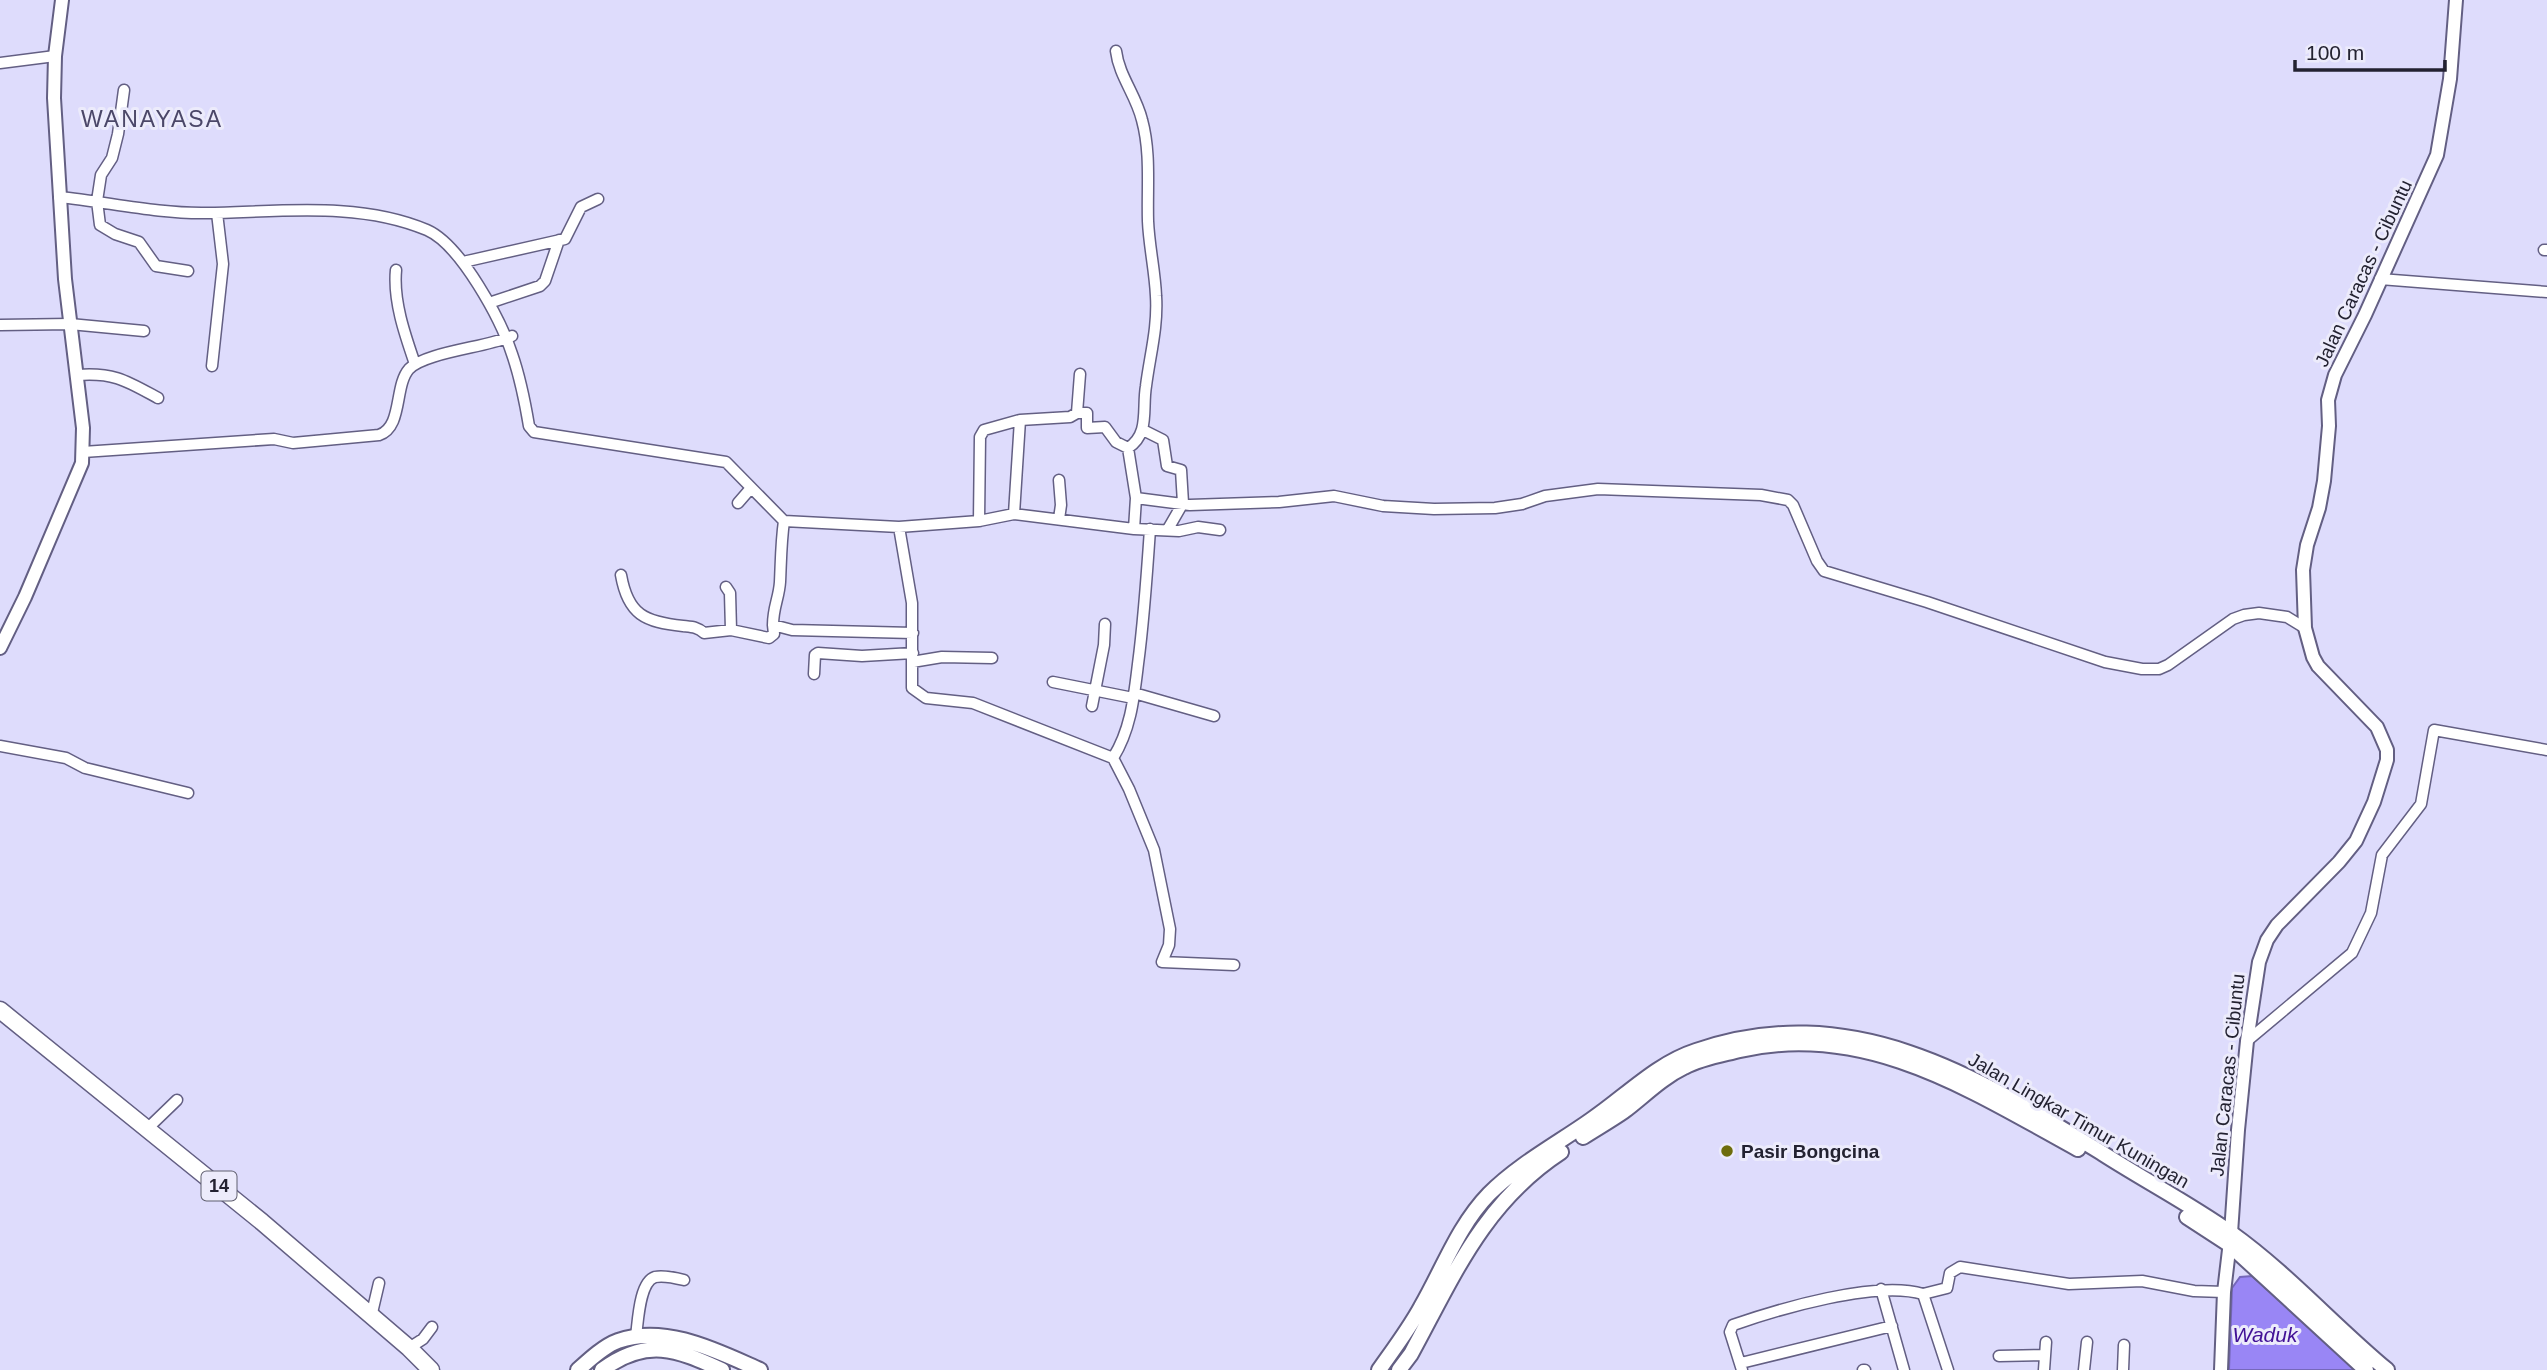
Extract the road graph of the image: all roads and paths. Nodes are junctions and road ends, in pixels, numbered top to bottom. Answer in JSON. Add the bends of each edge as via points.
{"nodes":[{"id":1,"x":62,"y":0,"type":"edge"},
{"id":2,"x":2456,"y":0,"type":"edge"},
{"id":3,"x":1116,"y":51,"type":"dead end"},
{"id":4,"x":55,"y":56,"type":"junction"},
{"id":5,"x":0,"y":63,"type":"edge"},
{"id":6,"x":124,"y":90,"type":"dead end"},
{"id":7,"x":59,"y":197,"type":"junction"},
{"id":8,"x":598,"y":200,"type":"dead end"},
{"id":9,"x":97,"y":201,"type":"junction"},
{"id":10,"x":217,"y":213,"type":"junction"},
{"id":11,"x":559,"y":240,"type":"junction"},
{"id":12,"x":463,"y":262,"type":"junction"},
{"id":13,"x":397,"y":270,"type":"dead end"},
{"id":14,"x":188,"y":271,"type":"dead end"},
{"id":15,"x":2380,"y":279,"type":"junction"},
{"id":16,"x":2547,"y":292,"type":"edge"},
{"id":17,"x":489,"y":303,"type":"junction"},
{"id":18,"x":70,"y":324,"type":"junction"},
{"id":19,"x":0,"y":325,"type":"edge"},
{"id":20,"x":144,"y":331,"type":"dead end"},
{"id":21,"x":509,"y":338,"type":"junction"},
{"id":22,"x":415,"y":364,"type":"junction"},
{"id":23,"x":212,"y":366,"type":"dead end"},
{"id":24,"x":1080,"y":374,"type":"dead end"},
{"id":25,"x":77,"y":375,"type":"junction"},
{"id":26,"x":158,"y":398,"type":"dead end"},
{"id":27,"x":1077,"y":413,"type":"junction"},
{"id":28,"x":1020,"y":420,"type":"junction"},
{"id":29,"x":1143,"y":430,"type":"junction"},
{"id":30,"x":1128,"y":448,"type":"junction"},
{"id":31,"x":83,"y":452,"type":"junction"},
{"id":32,"x":1059,"y":480,"type":"dead end"},
{"id":33,"x":751,"y":488,"type":"junction"},
{"id":34,"x":1136,"y":498,"type":"junction"},
{"id":35,"x":738,"y":503,"type":"dead end"},
{"id":36,"x":1183,"y":503,"type":"junction"},
{"id":37,"x":1014,"y":514,"type":"junction"},
{"id":38,"x":1059,"y":519,"type":"junction"},
{"id":39,"x":784,"y":521,"type":"junction"},
{"id":40,"x":979,"y":521,"type":"junction"},
{"id":41,"x":899,"y":527,"type":"junction"},
{"id":42,"x":1134,"y":529,"type":"junction"},
{"id":43,"x":1150,"y":529,"type":"junction"},
{"id":44,"x":1168,"y":529,"type":"junction"},
{"id":45,"x":1220,"y":530,"type":"dead end"},
{"id":46,"x":621,"y":575,"type":"dead end"},
{"id":47,"x":726,"y":587,"type":"dead end"},
{"id":48,"x":1105,"y":624,"type":"dead end"},
{"id":49,"x":773,"y":625,"type":"junction"},
{"id":50,"x":2305,"y":628,"type":"junction"},
{"id":51,"x":731,"y":630,"type":"junction"},
{"id":52,"x":913,"y":633,"type":"junction"},
{"id":53,"x":0,"y":648,"type":"edge"},
{"id":54,"x":912,"y":657,"type":"junction"},
{"id":55,"x":992,"y":658,"type":"dead end"},
{"id":56,"x":814,"y":674,"type":"dead end"},
{"id":57,"x":1053,"y":682,"type":"dead end"},
{"id":58,"x":1095,"y":690,"type":"junction"},
{"id":59,"x":1134,"y":695,"type":"junction"},
{"id":60,"x":1092,"y":706,"type":"dead end"},
{"id":61,"x":1214,"y":716,"type":"dead end"},
{"id":62,"x":0,"y":746,"type":"edge"},
{"id":63,"x":2547,"y":750,"type":"edge"},
{"id":64,"x":1113,"y":758,"type":"junction"},
{"id":65,"x":188,"y":793,"type":"dead end"},
{"id":66,"x":1234,"y":965,"type":"dead end"},
{"id":67,"x":0,"y":1010,"type":"edge"},
{"id":68,"x":2247,"y":1041,"type":"junction"},
{"id":69,"x":177,"y":1100,"type":"dead end"},
{"id":70,"x":148,"y":1128,"type":"junction"},
{"id":71,"x":2230,"y":1239,"type":"junction"},
{"id":72,"x":684,"y":1280,"type":"dead end"},
{"id":73,"x":379,"y":1283,"type":"dead end"},
{"id":74,"x":1881,"y":1289,"type":"junction"},
{"id":75,"x":2224,"y":1292,"type":"junction"},
{"id":76,"x":1923,"y":1294,"type":"junction"},
{"id":77,"x":371,"y":1317,"type":"junction"},
{"id":78,"x":1892,"y":1326,"type":"junction"},
{"id":79,"x":432,"y":1327,"type":"dead end"},
{"id":80,"x":636,"y":1336,"type":"junction"},
{"id":81,"x":2046,"y":1342,"type":"dead end"},
{"id":82,"x":2087,"y":1342,"type":"dead end"},
{"id":83,"x":2124,"y":1345,"type":"dead end"},
{"id":84,"x":409,"y":1348,"type":"junction"},
{"id":85,"x":1999,"y":1356,"type":"dead end"},
{"id":86,"x":2045,"y":1356,"type":"junction"},
{"id":87,"x":1741,"y":1367,"type":"edge"},
{"id":88,"x":431,"y":1370,"type":"edge"},
{"id":89,"x":578,"y":1370,"type":"edge"},
{"id":90,"x":602,"y":1370,"type":"edge"},
{"id":91,"x":722,"y":1370,"type":"edge"},
{"id":92,"x":760,"y":1370,"type":"edge"},
{"id":93,"x":1379,"y":1370,"type":"edge"},
{"id":94,"x":1399,"y":1370,"type":"edge"},
{"id":95,"x":1904,"y":1370,"type":"edge"},
{"id":96,"x":1948,"y":1370,"type":"edge"},
{"id":97,"x":2044,"y":1370,"type":"edge"},
{"id":98,"x":2084,"y":1370,"type":"edge"},
{"id":99,"x":2123,"y":1370,"type":"edge"},
{"id":100,"x":2221,"y":1370,"type":"edge"},
{"id":101,"x":2365,"y":1370,"type":"edge"},
{"id":102,"x":2387,"y":1370,"type":"edge"}],
"edges":[{"from":1,"to":4,"type":"street"},
{"from":2,"to":15,"type":"street","name":"Jalan Caracas - Cibuntu","via":[[2437,155]]},
{"from":3,"to":29,"type":"street","via":[[1118,66],[1143,121],[1147,152],[1156,296]]},
{"from":4,"to":5,"type":"street"},
{"from":4,"to":7,"type":"street"},
{"from":6,"to":9,"type":"street","via":[[118,134],[112,158],[101,175]]},
{"from":7,"to":9,"type":"street"},
{"from":7,"to":18,"type":"street"},
{"from":8,"to":11,"type":"street","via":[[581,207],[567,237]]},
{"from":9,"to":10,"type":"street"},
{"from":9,"to":14,"type":"street","via":[[100,225],[139,242],[156,266]]},
{"from":10,"to":12,"type":"street","via":[[285,209],[364,214],[429,230]]},
{"from":10,"to":23,"type":"street","via":[[223,264]]},
{"from":11,"to":12,"type":"street"},
{"from":11,"to":17,"type":"street","via":[[540,286]]},
{"from":12,"to":17,"type":"street"},
{"from":13,"to":22,"type":"street","via":[[399,307]]},
{"from":15,"to":16,"type":"street"},
{"from":15,"to":50,"type":"street","name":"Jalan Caracas - Cibuntu","via":[[2328,400],[2324,481],[2304,570]]},
{"from":17,"to":21,"type":"street"},
{"from":18,"to":19,"type":"street"},
{"from":18,"to":20,"type":"street"},
{"from":18,"to":25,"type":"street"},
{"from":21,"to":22,"type":"street"},
{"from":21,"to":33,"type":"street","via":[[534,432],[726,462]]},
{"from":22,"to":31,"type":"street","via":[[401,380],[390,428],[379,435]]},
{"from":24,"to":27,"type":"street"},
{"from":25,"to":26,"type":"street","via":[[121,378]]},
{"from":25,"to":31,"type":"street"},
{"from":27,"to":28,"type":"street"},
{"from":27,"to":30,"type":"street","via":[[1087,413],[1087,428],[1105,428]]},
{"from":28,"to":37,"type":"street"},
{"from":28,"to":40,"type":"street","via":[[981,432]]},
{"from":29,"to":30,"type":"street","via":[[1138,442]]},
{"from":29,"to":36,"type":"street","via":[[1163,440],[1167,466],[1181,470]]},
{"from":30,"to":34,"type":"street"},
{"from":31,"to":53,"type":"street","via":[[76,478]]},
{"from":32,"to":38,"type":"street"},
{"from":33,"to":35,"type":"street"},
{"from":33,"to":39,"type":"street"},
{"from":34,"to":36,"type":"street"},
{"from":34,"to":42,"type":"street"},
{"from":36,"to":44,"type":"street"},
{"from":36,"to":50,"type":"street","via":[[1334,496],[1383,506],[1469,509],[1598,489],[1761,495],[1787,499],[1793,505],[1825,571],[2105,662],[2159,670],[2244,615],[2287,617]]},
{"from":37,"to":38,"type":"street"},
{"from":37,"to":40,"type":"street"},
{"from":38,"to":42,"type":"street"},
{"from":39,"to":41,"type":"street"},
{"from":39,"to":49,"type":"street"},
{"from":40,"to":41,"type":"street"},
{"from":41,"to":52,"type":"street"},
{"from":42,"to":43,"type":"street"},
{"from":43,"to":44,"type":"street"},
{"from":43,"to":59,"type":"street"},
{"from":44,"to":45,"type":"street"},
{"from":46,"to":51,"type":"street","via":[[629,603],[643,618],[699,628],[704,633]]},
{"from":47,"to":51,"type":"street"},
{"from":48,"to":58,"type":"street"},
{"from":49,"to":51,"type":"street","via":[[775,634],[769,638]]},
{"from":49,"to":52,"type":"street"},
{"from":50,"to":68,"type":"street","name":"Jalan Caracas - Cibuntu","via":[[2318,666],[2377,727],[2387,760],[2356,841],[2267,940],[2259,962]]},
{"from":52,"to":54,"type":"street"},
{"from":54,"to":55,"type":"street"},
{"from":54,"to":56,"type":"street","via":[[818,653]]},
{"from":54,"to":64,"type":"street","via":[[912,688],[926,698],[973,704]]},
{"from":57,"to":58,"type":"street"},
{"from":58,"to":59,"type":"street"},
{"from":58,"to":60,"type":"street"},
{"from":59,"to":61,"type":"street"},
{"from":59,"to":64,"type":"street","via":[[1122,743]]},
{"from":62,"to":65,"type":"street","via":[[65,758],[85,768]]},
{"from":63,"to":68,"type":"street","via":[[2434,730],[2421,804],[2382,855],[2371,913],[2352,953]]},
{"from":64,"to":66,"type":"street","via":[[1154,850],[1170,929],[1162,962]]},
{"from":67,"to":70,"type":"highway","number":"14"},
{"from":68,"to":71,"type":"street","name":"Jalan Caracas - Cibuntu"},
{"from":69,"to":70,"type":"street"},
{"from":70,"to":77,"type":"highway","number":"14"},
{"from":71,"to":75,"type":"street","name":"Jalan Caracas - Cibuntu"},
{"from":71,"to":93,"type":"main road","name":"Jalan Lingkar Timur Kuningan","via":[[2040,1115],[1953,1068],[1894,1046],[1834,1034],[1763,1036],[1675,1059],[1514,1171],[1473,1213],[1420,1310]]},
{"from":71,"to":94,"type":"main road","name":"Jalan Lingkar Timur Kuningan","via":[[2106,1164],[1950,1079],[1850,1047],[1758,1046],[1683,1067],[1546,1161],[1485,1222]]},
{"from":71,"to":101,"type":"main road","name":"Jalan Lingkar Timur Kuningan"},
{"from":71,"to":102,"type":"main road","via":[[2306,1296]]},
{"from":72,"to":80,"type":"street","via":[[650,1280],[640,1303]]},
{"from":73,"to":77,"type":"street"},
{"from":74,"to":76,"type":"street"},
{"from":74,"to":78,"type":"street"},
{"from":74,"to":87,"type":"street","via":[[1732,1325]]},
{"from":75,"to":76,"type":"street","via":[[2194,1292],[2142,1281],[2068,1284],[1960,1267],[1950,1273],[1947,1288]]},
{"from":75,"to":100,"type":"street","name":"Jalan Caracas - Cibuntu"},
{"from":76,"to":96,"type":"street"},
{"from":77,"to":84,"type":"highway","number":"14"},
{"from":78,"to":87,"type":"street"},
{"from":78,"to":95,"type":"street"},
{"from":79,"to":84,"type":"street"},
{"from":80,"to":89,"type":"main road","via":[[615,1342]]},
{"from":80,"to":92,"type":"main road","via":[[697,1344]]},
{"from":81,"to":86,"type":"street"},
{"from":82,"to":98,"type":"street"},
{"from":83,"to":99,"type":"street"},
{"from":84,"to":88,"type":"highway","number":"14"},
{"from":85,"to":86,"type":"street"},
{"from":86,"to":97,"type":"street"},
{"from":90,"to":91,"type":"main road","via":[[642,1350],[664,1349]]}]}
